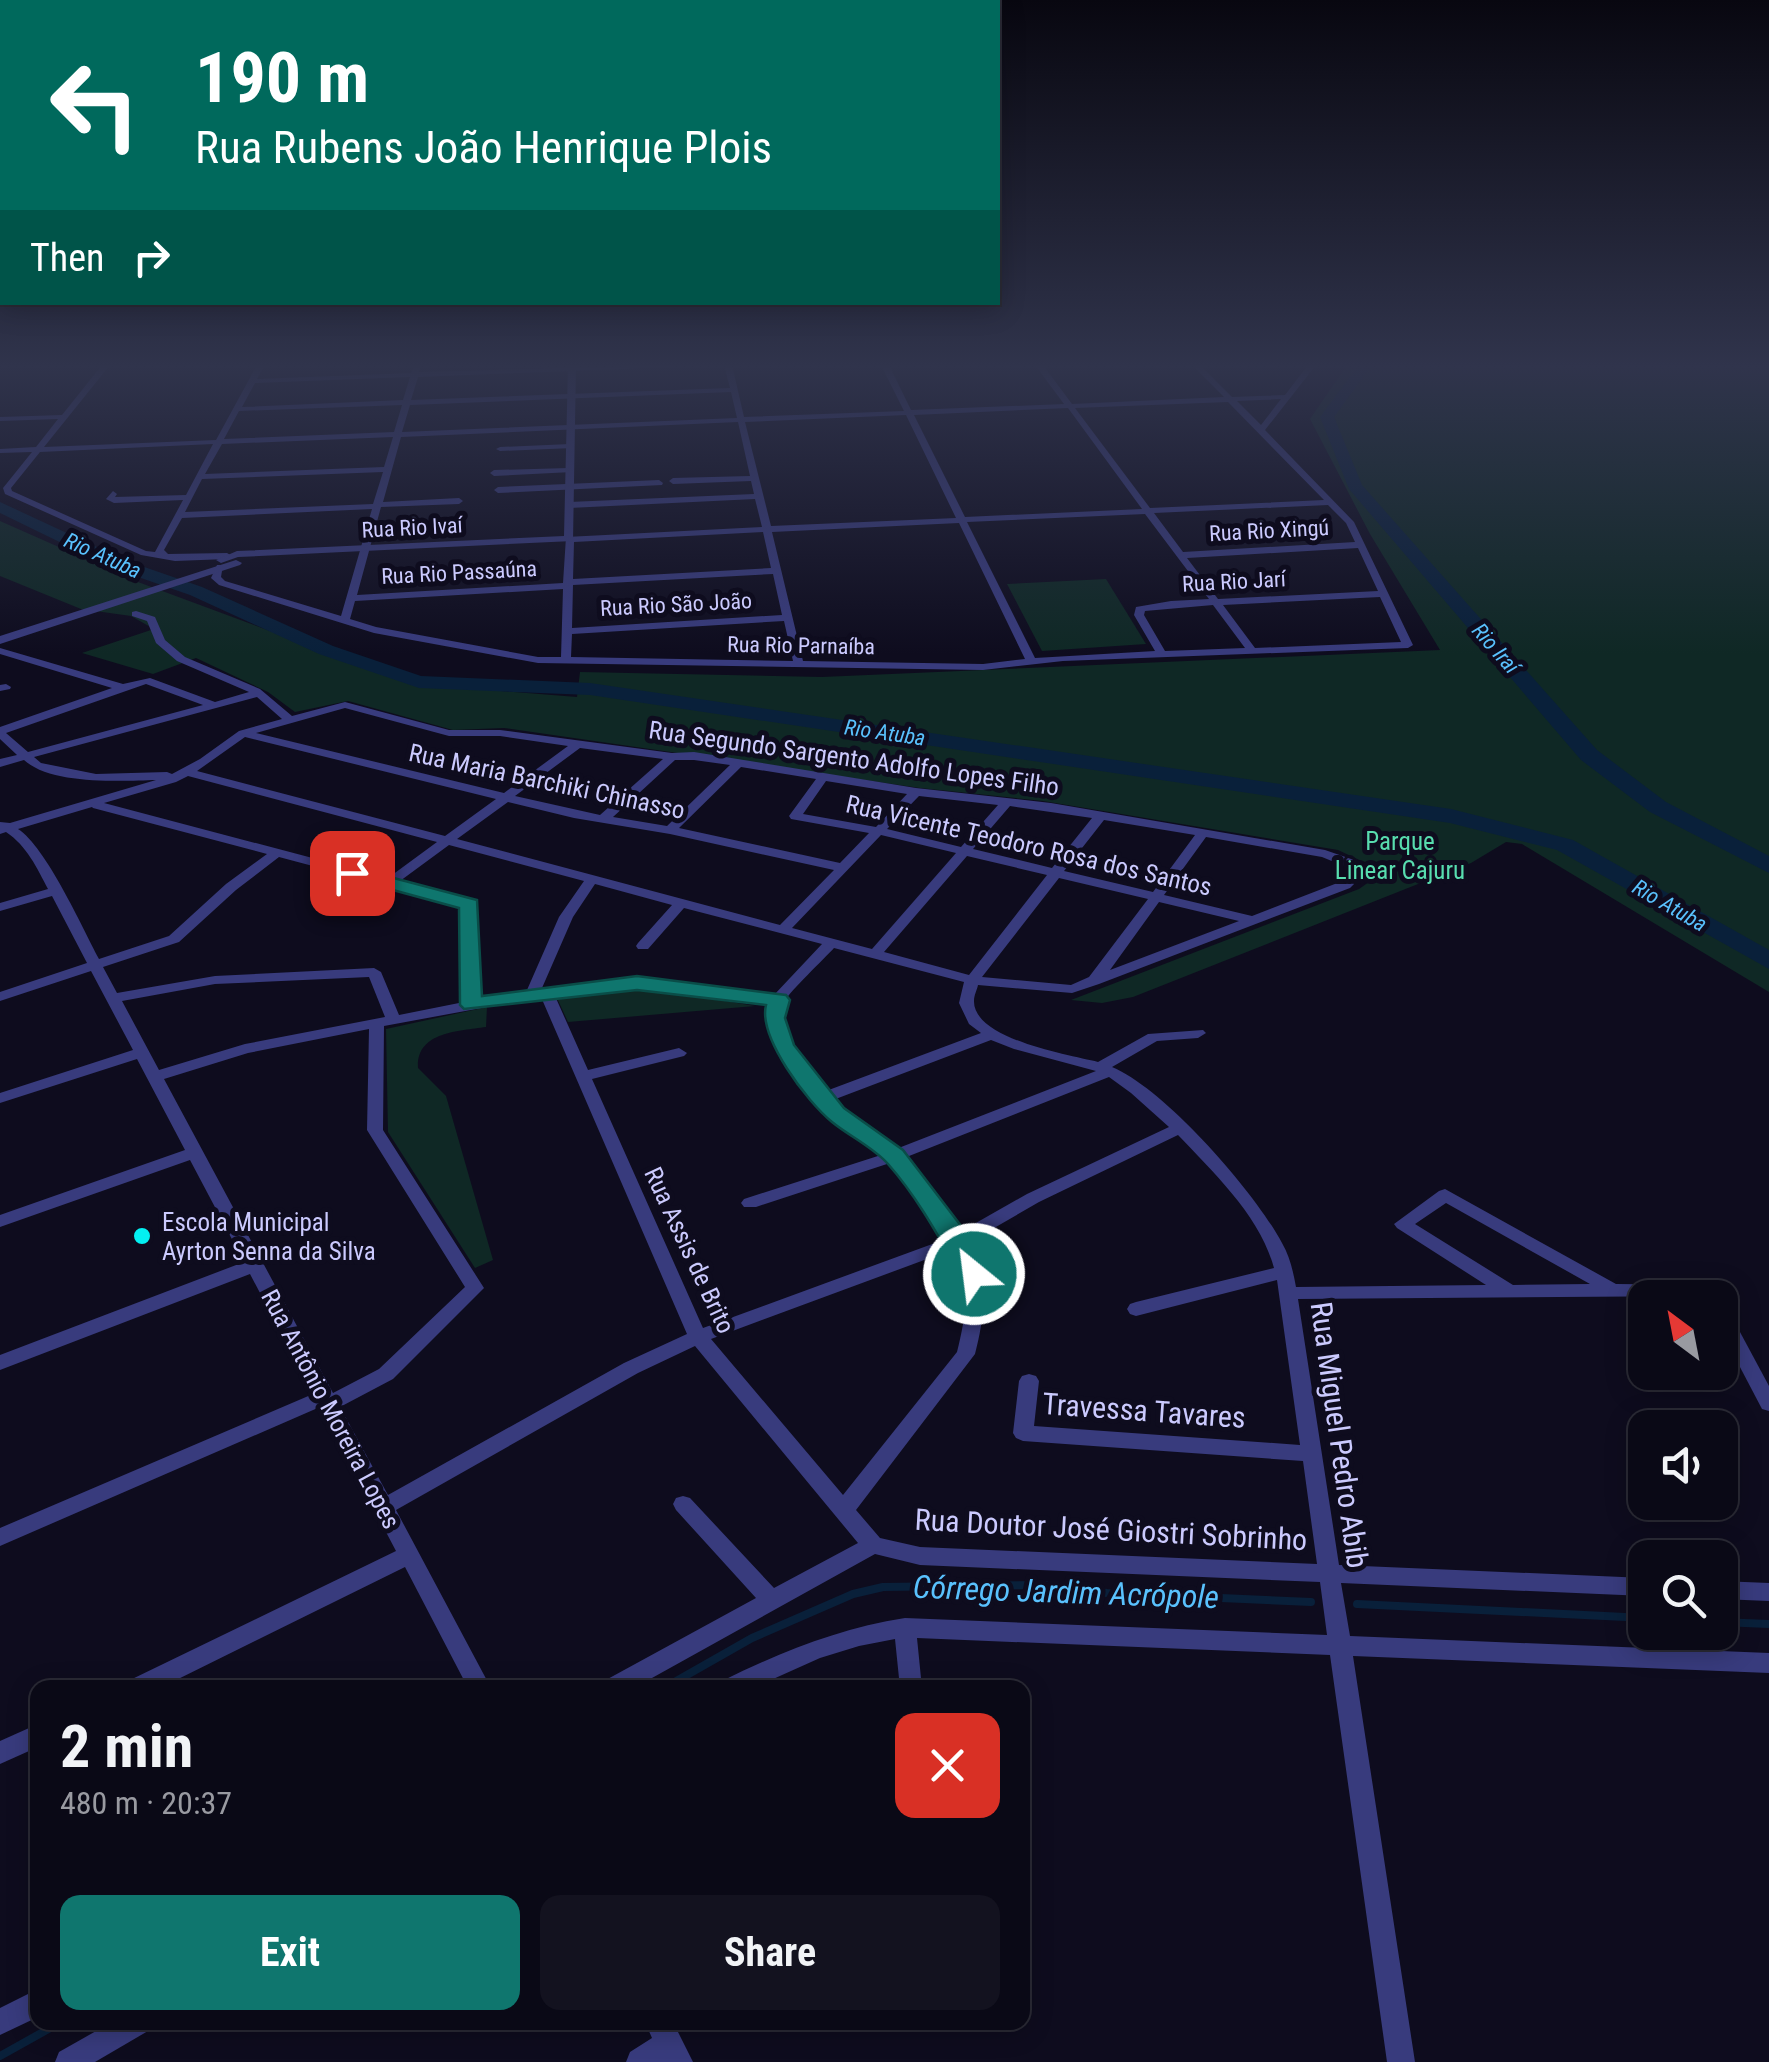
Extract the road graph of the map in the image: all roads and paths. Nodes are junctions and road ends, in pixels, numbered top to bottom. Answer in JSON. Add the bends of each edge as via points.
{"nodes":[{"id":1,"x":29,"y":461,"type":"edge"},
{"id":2,"x":209,"y":461,"type":"edge"},
{"id":3,"x":391,"y":461,"type":"edge"},
{"id":4,"x":569,"y":461,"type":"edge"},
{"id":5,"x":751,"y":461,"type":"edge"},
{"id":6,"x":932,"y":461,"type":"edge"},
{"id":7,"x":1112,"y":461,"type":"edge"},
{"id":8,"x":1291,"y":461,"type":"edge"},
{"id":9,"x":389,"y":469,"type":"junction"},
{"id":10,"x":569,"y":470,"type":"junction"},
{"id":11,"x":494,"y":473,"type":"dead end"},
{"id":12,"x":200,"y":477,"type":"junction"},
{"id":13,"x":755,"y":478,"type":"junction"},
{"id":14,"x":672,"y":481,"type":"dead end"},
{"id":15,"x":659,"y":483,"type":"dead end"},
{"id":16,"x":569,"y":486,"type":"junction"},
{"id":17,"x":498,"y":490,"type":"dead end"},
{"id":18,"x":113,"y":494,"type":"dead end"},
{"id":19,"x":760,"y":496,"type":"junction"},
{"id":20,"x":189,"y":497,"type":"junction"},
{"id":21,"x":459,"y":501,"type":"dead end"},
{"id":22,"x":1331,"y":502,"type":"junction"},
{"id":23,"x":570,"y":505,"type":"junction"},
{"id":24,"x":378,"y":506,"type":"junction"},
{"id":25,"x":1149,"y":510,"type":"junction"},
{"id":26,"x":179,"y":516,"type":"junction"},
{"id":27,"x":962,"y":520,"type":"junction"},
{"id":28,"x":768,"y":529,"type":"junction"},
{"id":29,"x":569,"y":538,"type":"junction"},
{"id":30,"x":1358,"y":546,"type":"junction"},
{"id":31,"x":366,"y":549,"type":"junction"},
{"id":32,"x":1183,"y":554,"type":"junction"},
{"id":33,"x":166,"y":557,"type":"junction"},
{"id":34,"x":223,"y":561,"type":"junction"},
{"id":35,"x":778,"y":572,"type":"junction"},
{"id":36,"x":568,"y":584,"type":"junction"},
{"id":37,"x":1383,"y":594,"type":"junction"},
{"id":38,"x":352,"y":598,"type":"junction"},
{"id":39,"x":1218,"y":601,"type":"junction"},
{"id":40,"x":136,"y":614,"type":"dead end"},
{"id":41,"x":788,"y":618,"type":"junction"},
{"id":42,"x":344,"y":622,"type":"junction"},
{"id":43,"x":566,"y":630,"type":"junction"},
{"id":44,"x":0,"y":640,"type":"edge"},
{"id":45,"x":0,"y":651,"type":"edge"},
{"id":46,"x":1253,"y":652,"type":"junction"},
{"id":47,"x":1162,"y":654,"type":"junction"},
{"id":48,"x":566,"y":660,"type":"junction"},
{"id":49,"x":1031,"y":660,"type":"junction"},
{"id":50,"x":799,"y":666,"type":"junction"},
{"id":51,"x":123,"y":688,"type":"junction"},
{"id":52,"x":259,"y":693,"type":"junction"},
{"id":53,"x":214,"y":705,"type":"junction"},
{"id":54,"x":288,"y":718,"type":"junction"},
{"id":55,"x":0,"y":732,"type":"edge"},
{"id":56,"x":243,"y":733,"type":"junction"},
{"id":57,"x":578,"y":744,"type":"junction"},
{"id":58,"x":25,"y":756,"type":"junction"},
{"id":59,"x":672,"y":757,"type":"junction"},
{"id":60,"x":0,"y":763,"type":"edge"},
{"id":61,"x":739,"y":763,"type":"junction"},
{"id":62,"x":184,"y":774,"type":"junction"},
{"id":63,"x":824,"y":776,"type":"junction"},
{"id":64,"x":916,"y":792,"type":"junction"},
{"id":65,"x":505,"y":798,"type":"junction"},
{"id":66,"x":1007,"y":802,"type":"junction"},
{"id":67,"x":94,"y":804,"type":"junction"},
{"id":68,"x":1101,"y":815,"type":"junction"},
{"id":69,"x":605,"y":817,"type":"junction"},
{"id":70,"x":3,"y":827,"type":"edge"},
{"id":71,"x":670,"y":830,"type":"junction"},
{"id":72,"x":879,"y":831,"type":"junction"},
{"id":73,"x":1204,"y":833,"type":"junction"},
{"id":74,"x":448,"y":841,"type":"junction"},
{"id":75,"x":965,"y":851,"type":"junction"},
{"id":76,"x":277,"y":853,"type":"junction"},
{"id":77,"x":843,"y":868,"type":"junction"},
{"id":78,"x":1056,"y":873,"type":"junction"},
{"id":79,"x":592,"y":879,"type":"junction"},
{"id":80,"x":390,"y":884,"type":"junction"},
{"id":81,"x":56,"y":891,"type":"junction"},
{"id":82,"x":1156,"y":897,"type":"junction"},
{"id":83,"x":682,"y":903,"type":"junction"},
{"id":84,"x":0,"y":906,"type":"edge"},
{"id":85,"x":1253,"y":920,"type":"junction"},
{"id":86,"x":783,"y":930,"type":"junction"},
{"id":87,"x":832,"y":942,"type":"junction"},
{"id":88,"x":643,"y":946,"type":"dead end"},
{"id":89,"x":875,"y":954,"type":"junction"},
{"id":90,"x":97,"y":968,"type":"junction"},
{"id":91,"x":972,"y":980,"type":"junction"},
{"id":92,"x":1094,"y":981,"type":"junction"},
{"id":93,"x":540,"y":994,"type":"junction"},
{"id":94,"x":0,"y":997,"type":"edge"},
{"id":95,"x":113,"y":998,"type":"junction"},
{"id":96,"x":778,"y":1000,"type":"junction"},
{"id":97,"x":472,"y":1005,"type":"junction"},
{"id":98,"x":385,"y":1023,"type":"junction"},
{"id":99,"x":1198,"y":1032,"type":"dead end"},
{"id":100,"x":992,"y":1034,"type":"junction"},
{"id":101,"x":142,"y":1052,"type":"junction"},
{"id":102,"x":679,"y":1052,"type":"dead end"},
{"id":103,"x":1106,"y":1069,"type":"junction"},
{"id":104,"x":583,"y":1076,"type":"junction"},
{"id":105,"x":154,"y":1077,"type":"junction"},
{"id":106,"x":0,"y":1098,"type":"edge"},
{"id":107,"x":823,"y":1098,"type":"junction"},
{"id":108,"x":1177,"y":1129,"type":"junction"},
{"id":109,"x":195,"y":1152,"type":"junction"},
{"id":110,"x":894,"y":1156,"type":"junction"},
{"id":111,"x":750,"y":1204,"type":"dead end"},
{"id":112,"x":0,"y":1221,"type":"edge"},
{"id":113,"x":958,"y":1242,"type":"junction"},
{"id":114,"x":255,"y":1265,"type":"junction"},
{"id":115,"x":1286,"y":1283,"type":"junction"},
{"id":116,"x":1613,"y":1289,"type":"junction"},
{"id":117,"x":1507,"y":1290,"type":"junction"},
{"id":118,"x":1628,"y":1290,"type":"edge"},
{"id":119,"x":1136,"y":1310,"type":"dead end"},
{"id":120,"x":698,"y":1337,"type":"junction"},
{"id":121,"x":1738,"y":1346,"type":"edge"},
{"id":122,"x":0,"y":1363,"type":"edge"},
{"id":123,"x":1029,"y":1382,"type":"dead end"},
{"id":124,"x":327,"y":1401,"type":"junction"},
{"id":125,"x":1769,"y":1404,"type":"edge"},
{"id":126,"x":1312,"y":1454,"type":"junction"},
{"id":127,"x":683,"y":1504,"type":"dead end"},
{"id":128,"x":384,"y":1507,"type":"junction"},
{"id":129,"x":843,"y":1511,"type":"junction"},
{"id":130,"x":0,"y":1537,"type":"edge"},
{"id":131,"x":873,"y":1545,"type":"junction"},
{"id":132,"x":410,"y":1556,"type":"junction"},
{"id":133,"x":1329,"y":1574,"type":"junction"},
{"id":134,"x":1628,"y":1585,"type":"edge"},
{"id":135,"x":1738,"y":1591,"type":"edge"},
{"id":136,"x":1769,"y":1592,"type":"edge"},
{"id":137,"x":771,"y":1600,"type":"junction"},
{"id":138,"x":904,"y":1628,"type":"junction"},
{"id":139,"x":1340,"y":1644,"type":"junction"},
{"id":140,"x":1769,"y":1663,"type":"edge"},
{"id":141,"x":153,"y":1680,"type":"edge"},
{"id":142,"x":476,"y":1680,"type":"edge"},
{"id":143,"x":626,"y":1680,"type":"edge"},
{"id":144,"x":747,"y":1680,"type":"edge"},
{"id":145,"x":910,"y":1680,"type":"edge"},
{"id":146,"x":30,"y":1739,"type":"edge"},
{"id":147,"x":0,"y":1753,"type":"edge"},
{"id":148,"x":30,"y":2006,"type":"edge"},
{"id":149,"x":0,"y":2022,"type":"edge"},
{"id":150,"x":125,"y":2030,"type":"edge"},
{"id":151,"x":669,"y":2042,"type":"edge"},
{"id":152,"x":69,"y":2062,"type":"edge"},
{"id":153,"x":640,"y":2062,"type":"edge"},
{"id":154,"x":1401,"y":2062,"type":"edge"}],
"edges":[{"from":1,"to":33,"type":"street","name":"Rua Rio Ivaí","via":[[8,492]]},
{"from":2,"to":12,"type":"street"},
{"from":3,"to":9,"type":"street"},
{"from":4,"to":10,"type":"street"},
{"from":5,"to":13,"type":"street"},
{"from":6,"to":27,"type":"street"},
{"from":7,"to":25,"type":"street"},
{"from":8,"to":22,"type":"street"},
{"from":9,"to":12,"type":"street"},
{"from":9,"to":24,"type":"street"},
{"from":10,"to":11,"type":"street"},
{"from":10,"to":16,"type":"street"},
{"from":12,"to":20,"type":"street"},
{"from":13,"to":14,"type":"street"},
{"from":13,"to":19,"type":"street"},
{"from":15,"to":16,"type":"street"},
{"from":16,"to":17,"type":"street"},
{"from":16,"to":23,"type":"street"},
{"from":18,"to":20,"type":"street","via":[[114,500]]},
{"from":19,"to":23,"type":"street"},
{"from":19,"to":28,"type":"street"},
{"from":20,"to":26,"type":"street"},
{"from":21,"to":24,"type":"street"},
{"from":22,"to":25,"type":"street","name":"Rua Rio Ivaí"},
{"from":22,"to":30,"type":"street","via":[[1350,522]]},
{"from":23,"to":29,"type":"street"},
{"from":24,"to":26,"type":"street"},
{"from":24,"to":31,"type":"street"},
{"from":25,"to":27,"type":"street","name":"Rua Rio Ivaí"},
{"from":25,"to":32,"type":"street"},
{"from":26,"to":33,"type":"street","via":[[159,551]]},
{"from":27,"to":28,"type":"street","name":"Rua Rio Ivaí"},
{"from":27,"to":49,"type":"street"},
{"from":28,"to":29,"type":"street","name":"Rua Rio Ivaí"},
{"from":28,"to":35,"type":"street"},
{"from":29,"to":31,"type":"street","name":"Rua Rio Ivaí"},
{"from":29,"to":36,"type":"street"},
{"from":30,"to":32,"type":"street","name":"Rua Rio Xingú"},
{"from":30,"to":37,"type":"street"},
{"from":31,"to":34,"type":"street","name":"Rua Rio Ivaí"},
{"from":31,"to":38,"type":"street"},
{"from":32,"to":39,"type":"street"},
{"from":33,"to":34,"type":"street","name":"Rua Rio Ivaí"},
{"from":34,"to":42,"type":"street","name":"Rua Rio Parnaíba","via":[[215,576],[222,583]]},
{"from":34,"to":44,"type":"street","name":"Rua Rio Ivaí"},
{"from":35,"to":36,"type":"street","name":"Rua Rio Passaúna"},
{"from":35,"to":41,"type":"street"},
{"from":36,"to":38,"type":"street","name":"Rua Rio Passaúna"},
{"from":36,"to":43,"type":"street"},
{"from":37,"to":39,"type":"street","name":"Rua Rio Jarí"},
{"from":37,"to":46,"type":"street","name":"Rua Rio Parnaíba","via":[[1408,645]]},
{"from":38,"to":42,"type":"street"},
{"from":39,"to":46,"type":"street"},
{"from":39,"to":47,"type":"street","name":"Rua Rio Jarí","via":[[1140,608]]},
{"from":40,"to":52,"type":"street","via":[[152,618],[160,641],[181,658]]},
{"from":41,"to":43,"type":"street","name":"Rua Rio São João"},
{"from":41,"to":50,"type":"street"},
{"from":42,"to":48,"type":"street","name":"Rua Rio Parnaíba","via":[[488,653]]},
{"from":43,"to":48,"type":"street"},
{"from":45,"to":51,"type":"street"},
{"from":46,"to":47,"type":"street","name":"Rua Rio Parnaíba"},
{"from":47,"to":49,"type":"street","name":"Rua Rio Parnaíba"},
{"from":48,"to":50,"type":"street","name":"Rua Rio Parnaíba"},
{"from":49,"to":50,"type":"street","name":"Rua Rio Parnaíba","via":[[983,667]]},
{"from":51,"to":53,"type":"street","via":[[146,680]]},
{"from":51,"to":55,"type":"street"},
{"from":52,"to":53,"type":"street"},
{"from":52,"to":54,"type":"street"},
{"from":53,"to":58,"type":"street"},
{"from":54,"to":56,"type":"street"},
{"from":54,"to":57,"type":"street","name":"Rua Segundo Sargento Adolfo Lopes Filho","via":[[345,705],[449,733],[500,732]]},
{"from":55,"to":58,"type":"street"},
{"from":56,"to":62,"type":"street"},
{"from":56,"to":65,"type":"street","name":"Rua Maria Barchiki Chinasso"},
{"from":57,"to":59,"type":"street","name":"Rua Segundo Sargento Adolfo Lopes Filho"},
{"from":57,"to":65,"type":"street"},
{"from":58,"to":60,"type":"street"},
{"from":58,"to":62,"type":"street","via":[[36,766],[96,778]]},
{"from":59,"to":61,"type":"street","name":"Rua Segundo Sargento Adolfo Lopes Filho"},
{"from":59,"to":69,"type":"street"},
{"from":61,"to":63,"type":"street","name":"Rua Segundo Sargento Adolfo Lopes Filho"},
{"from":61,"to":71,"type":"street"},
{"from":62,"to":67,"type":"street"},
{"from":62,"to":74,"type":"street"},
{"from":63,"to":64,"type":"street","name":"Rua Segundo Sargento Adolfo Lopes Filho"},
{"from":63,"to":72,"type":"street","name":"Rua Vicente Teodoro Rosa dos Santos","via":[[795,816]]},
{"from":64,"to":66,"type":"street","name":"Rua Segundo Sargento Adolfo Lopes Filho"},
{"from":64,"to":72,"type":"street"},
{"from":65,"to":69,"type":"street","name":"Rua Maria Barchiki Chinasso"},
{"from":65,"to":74,"type":"street"},
{"from":66,"to":68,"type":"street","name":"Rua Segundo Sargento Adolfo Lopes Filho"},
{"from":66,"to":75,"type":"street"},
{"from":67,"to":70,"type":"street"},
{"from":67,"to":76,"type":"street"},
{"from":68,"to":73,"type":"street","name":"Rua Segundo Sargento Adolfo Lopes Filho"},
{"from":68,"to":78,"type":"street"},
{"from":69,"to":71,"type":"street","name":"Rua Maria Barchiki Chinasso"},
{"from":70,"to":81,"type":"street","name":"Rua Antônio Moreira Lopes","via":[[30,845]]},
{"from":71,"to":77,"type":"street","name":"Rua Maria Barchiki Chinasso"},
{"from":72,"to":75,"type":"street","name":"Rua Vicente Teodoro Rosa dos Santos"},
{"from":72,"to":77,"type":"street"},
{"from":73,"to":82,"type":"street"},
{"from":73,"to":85,"type":"street","name":"Rua Segundo Sargento Adolfo Lopes Filho","via":[[1325,854],[1354,867],[1350,882]]},
{"from":74,"to":79,"type":"street"},
{"from":74,"to":80,"type":"street"},
{"from":75,"to":78,"type":"street","name":"Rua Vicente Teodoro Rosa dos Santos"},
{"from":75,"to":89,"type":"street"},
{"from":76,"to":80,"type":"street"},
{"from":76,"to":90,"type":"street","via":[[174,939]]},
{"from":77,"to":86,"type":"street"},
{"from":78,"to":82,"type":"street","name":"Rua Vicente Teodoro Rosa dos Santos"},
{"from":78,"to":91,"type":"street"},
{"from":79,"to":83,"type":"street"},
{"from":79,"to":93,"type":"street","via":[[566,917]]},
{"from":80,"to":97,"type":"street","via":[[470,904]]},
{"from":81,"to":84,"type":"street"},
{"from":81,"to":90,"type":"street","name":"Rua Antônio Moreira Lopes"},
{"from":82,"to":85,"type":"street","name":"Rua Vicente Teodoro Rosa dos Santos"},
{"from":82,"to":92,"type":"street"},
{"from":83,"to":86,"type":"street"},
{"from":83,"to":88,"type":"street"},
{"from":85,"to":92,"type":"street"},
{"from":86,"to":87,"type":"street"},
{"from":87,"to":89,"type":"street"},
{"from":87,"to":96,"type":"street"},
{"from":89,"to":91,"type":"street"},
{"from":90,"to":94,"type":"street"},
{"from":90,"to":95,"type":"street","name":"Rua Antônio Moreira Lopes"},
{"from":91,"to":92,"type":"street","via":[[1072,989]]},
{"from":91,"to":100,"type":"street","via":[[968,1006]]},
{"from":93,"to":96,"type":"street","via":[[637,983]]},
{"from":93,"to":97,"type":"street"},
{"from":93,"to":104,"type":"street","name":"Rua Assis de Brito"},
{"from":95,"to":98,"type":"street","via":[[215,980],[374,972]]},
{"from":95,"to":101,"type":"street","name":"Rua Antônio Moreira Lopes"},
{"from":96,"to":107,"type":"street","via":[[778,1036]]},
{"from":97,"to":98,"type":"street"},
{"from":98,"to":105,"type":"street","via":[[245,1049]]},
{"from":98,"to":124,"type":"street","via":[[375,1130],[475,1288],[386,1374]]},
{"from":99,"to":103,"type":"street","via":[[1144,1041]]},
{"from":100,"to":103,"type":"street","name":"Rua Miguel Pedro Abib","via":[[1023,1050]]},
{"from":100,"to":107,"type":"street"},
{"from":101,"to":105,"type":"street","name":"Rua Antônio Moreira Lopes"},
{"from":101,"to":106,"type":"street"},
{"from":102,"to":104,"type":"street"},
{"from":103,"to":108,"type":"street","name":"Rua Miguel Pedro Abib"},
{"from":103,"to":110,"type":"street"},
{"from":104,"to":120,"type":"street","name":"Rua Assis de Brito"},
{"from":105,"to":109,"type":"street","name":"Rua Antônio Moreira Lopes"},
{"from":107,"to":110,"type":"street"},
{"from":108,"to":113,"type":"street"},
{"from":108,"to":115,"type":"street","name":"Rua Miguel Pedro Abib","via":[[1264,1228]]},
{"from":109,"to":112,"type":"street"},
{"from":109,"to":114,"type":"street","name":"Rua Antônio Moreira Lopes"},
{"from":110,"to":111,"type":"street"},
{"from":110,"to":113,"type":"street"},
{"from":113,"to":120,"type":"street"},
{"from":113,"to":129,"type":"street","via":[[974,1274],[966,1354]]},
{"from":114,"to":122,"type":"street"},
{"from":114,"to":124,"type":"street","name":"Rua Antônio Moreira Lopes"},
{"from":115,"to":117,"type":"street"},
{"from":115,"to":119,"type":"street"},
{"from":115,"to":126,"type":"street","name":"Rua Miguel Pedro Abib"},
{"from":116,"to":117,"type":"street"},
{"from":116,"to":117,"type":"street","via":[[1445,1195],[1402,1224]]},
{"from":116,"to":118,"type":"street"},
{"from":120,"to":128,"type":"street","via":[[574,1398]]},
{"from":120,"to":129,"type":"street","name":"Rua Assis de Brito"},
{"from":121,"to":125,"type":"street"},
{"from":123,"to":126,"type":"street","name":"Travessa Tavares","via":[[1024,1432]]},
{"from":124,"to":128,"type":"street","name":"Rua Antônio Moreira Lopes"},
{"from":124,"to":130,"type":"street"},
{"from":126,"to":133,"type":"street","name":"Rua Miguel Pedro Abib"},
{"from":127,"to":137,"type":"street"},
{"from":128,"to":132,"type":"street","name":"Rua Antônio Moreira Lopes"},
{"from":129,"to":131,"type":"street","name":"Rua Assis de Brito"},
{"from":131,"to":133,"type":"street","name":"Rua Doutor José Giostri Sobrinho","via":[[920,1556]]},
{"from":131,"to":137,"type":"street"},
{"from":132,"to":141,"type":"street"},
{"from":132,"to":142,"type":"street","name":"Rua Antônio Moreira Lopes"},
{"from":133,"to":134,"type":"street","name":"Rua Doutor José Giostri Sobrinho"},
{"from":133,"to":139,"type":"street","name":"Rua Miguel Pedro Abib"},
{"from":135,"to":136,"type":"street"},
{"from":137,"to":143,"type":"street"},
{"from":138,"to":139,"type":"street"},
{"from":138,"to":144,"type":"street","via":[[814,1648]]},
{"from":138,"to":145,"type":"street"},
{"from":139,"to":140,"type":"street"},
{"from":139,"to":154,"type":"street","name":"Rua Miguel Pedro Abib"},
{"from":146,"to":147,"type":"street"},
{"from":148,"to":149,"type":"street"},
{"from":150,"to":152,"type":"street"},
{"from":151,"to":153,"type":"street"}]}
